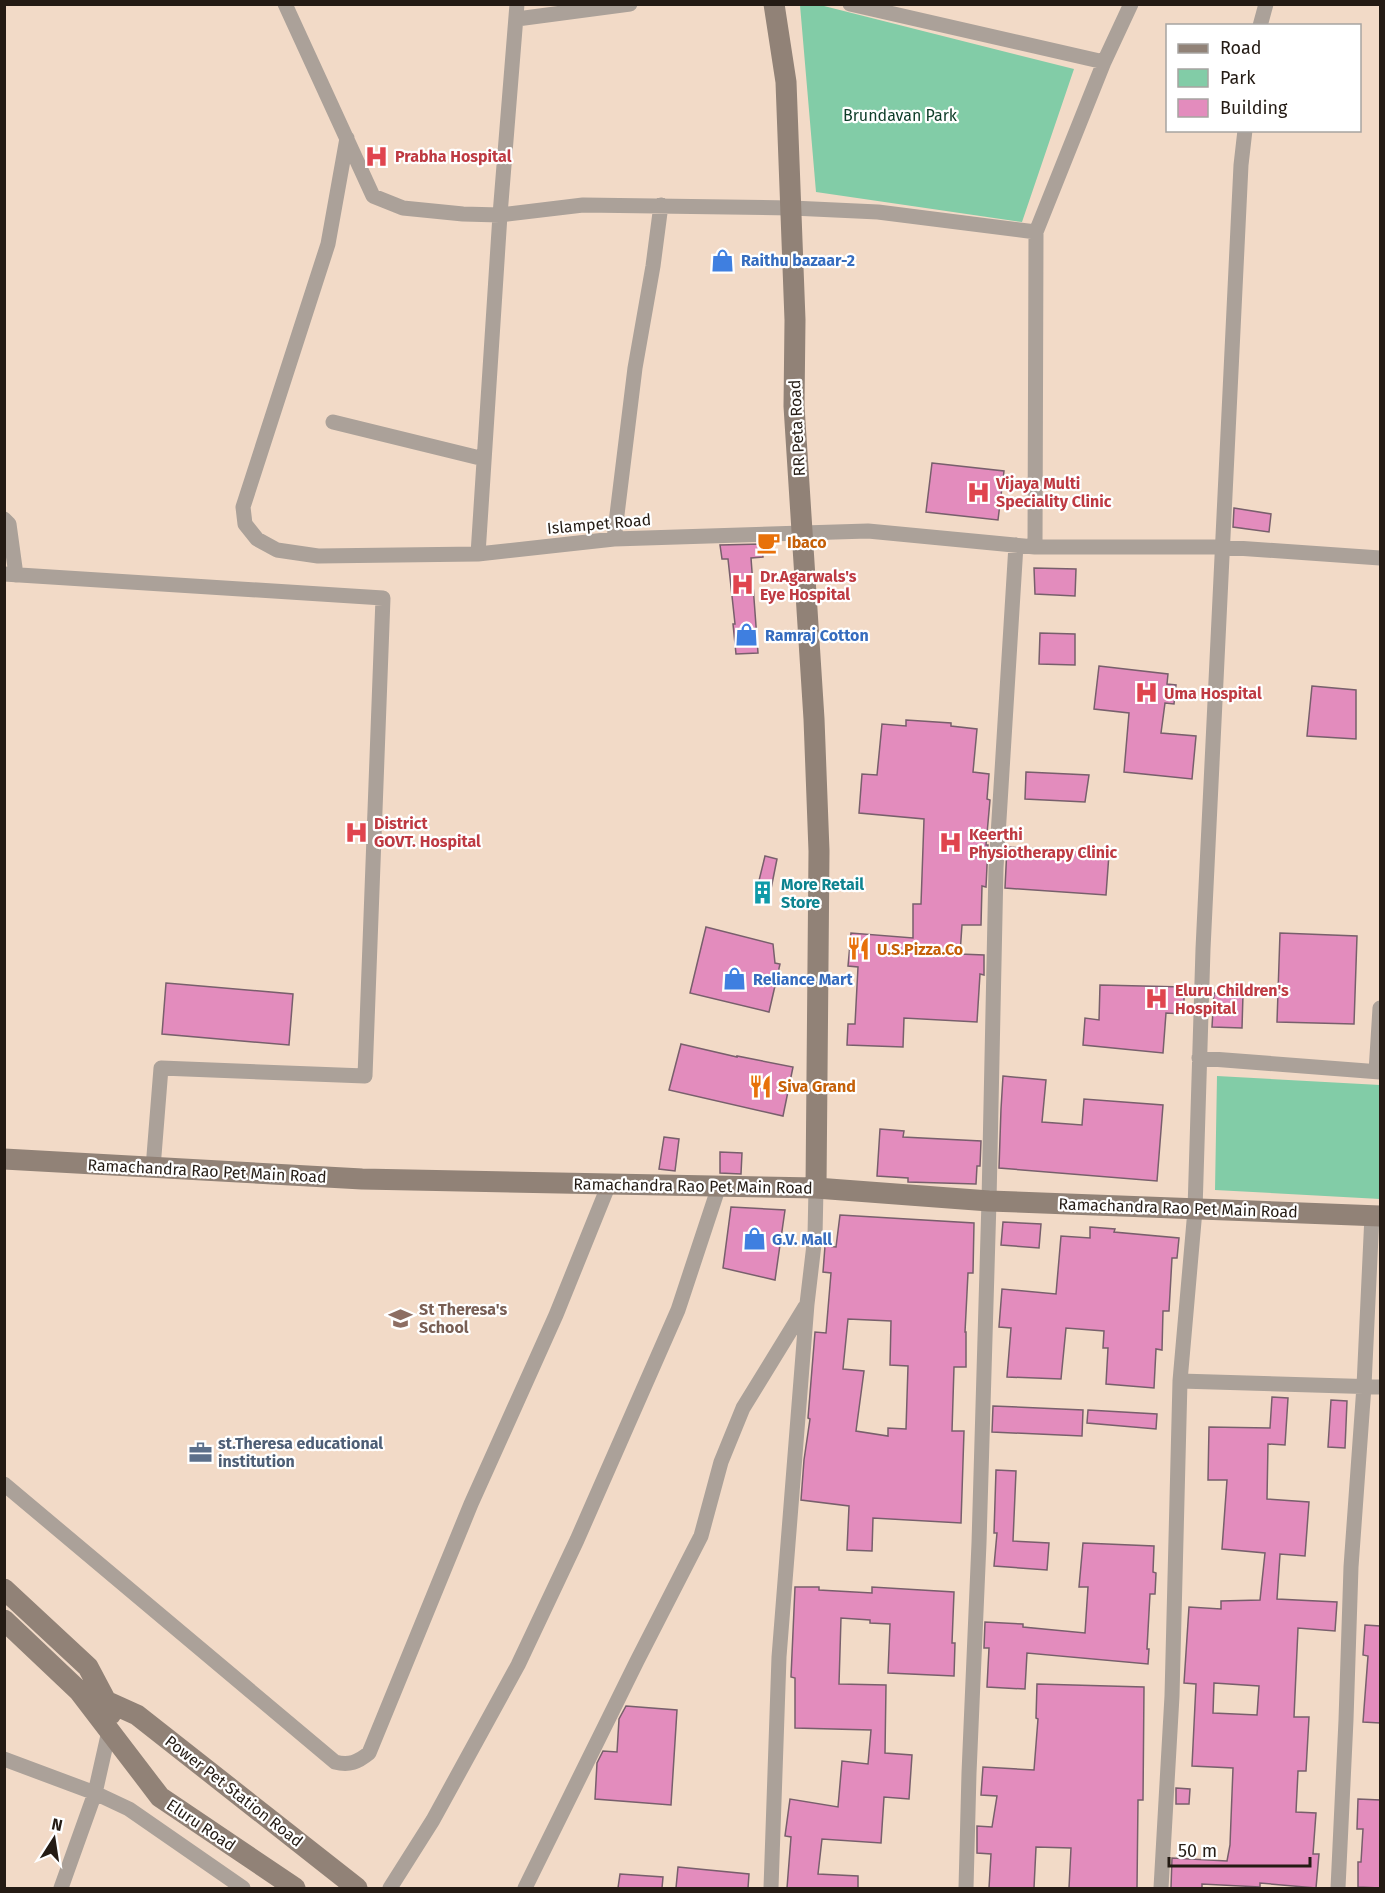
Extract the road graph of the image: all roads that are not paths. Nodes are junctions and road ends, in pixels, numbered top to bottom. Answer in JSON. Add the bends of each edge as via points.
{"nodes":[{"id":1,"x":285,"y":4,"type":"edge"},
{"id":2,"x":630,"y":4,"type":"edge"},
{"id":3,"x":774,"y":4,"type":"edge"},
{"id":4,"x":850,"y":4,"type":"edge"},
{"id":5,"x":1131,"y":4,"type":"edge"},
{"id":6,"x":1266,"y":4,"type":"edge"},
{"id":7,"x":517,"y":12,"type":"edge"},
{"id":8,"x":1261,"y":24,"type":"edge"},
{"id":9,"x":1104,"y":62,"type":"junction"},
{"id":10,"x":1245,"y":132,"type":"edge"},
{"id":11,"x":347,"y":138,"type":"junction"},
{"id":12,"x":661,"y":205,"type":"junction"},
{"id":13,"x":792,"y":208,"type":"junction"},
{"id":14,"x":500,"y":215,"type":"junction"},
{"id":15,"x":1036,"y":232,"type":"junction"},
{"id":16,"x":333,"y":422,"type":"dead end"},
{"id":17,"x":484,"y":459,"type":"junction"},
{"id":18,"x":4,"y":519,"type":"edge"},
{"id":19,"x":802,"y":533,"type":"junction"},
{"id":20,"x":614,"y":539,"type":"junction"},
{"id":21,"x":1016,"y":545,"type":"junction"},
{"id":22,"x":1035,"y":547,"type":"junction"},
{"id":23,"x":1222,"y":547,"type":"junction"},
{"id":24,"x":478,"y":554,"type":"junction"},
{"id":25,"x":1380,"y":558,"type":"edge"},
{"id":26,"x":10,"y":574,"type":"edge"},
{"id":27,"x":1380,"y":1008,"type":"edge"},
{"id":28,"x":1199,"y":1058,"type":"junction"},
{"id":29,"x":1378,"y":1072,"type":"edge"},
{"id":30,"x":4,"y":1160,"type":"edge"},
{"id":31,"x":153,"y":1168,"type":"junction"},
{"id":32,"x":609,"y":1184,"type":"junction"},
{"id":33,"x":719,"y":1186,"type":"junction"},
{"id":34,"x":816,"y":1188,"type":"junction"},
{"id":35,"x":989,"y":1201,"type":"junction"},
{"id":36,"x":1196,"y":1210,"type":"junction"},
{"id":37,"x":1376,"y":1215,"type":"edge"},
{"id":38,"x":807,"y":1304,"type":"junction"},
{"id":39,"x":1180,"y":1381,"type":"junction"},
{"id":40,"x":1364,"y":1386,"type":"junction"},
{"id":41,"x":1380,"y":1387,"type":"edge"},
{"id":42,"x":4,"y":1484,"type":"edge"},
{"id":43,"x":4,"y":1589,"type":"edge"},
{"id":44,"x":4,"y":1620,"type":"edge"},
{"id":45,"x":88,"y":1667,"type":"junction"},
{"id":46,"x":70,"y":1681,"type":"junction"},
{"id":47,"x":106,"y":1701,"type":"junction"},
{"id":48,"x":115,"y":1738,"type":"junction"},
{"id":49,"x":4,"y":1759,"type":"edge"},
{"id":50,"x":95,"y":1792,"type":"junction"},
{"id":51,"x":61,"y":1888,"type":"edge"},
{"id":52,"x":243,"y":1888,"type":"edge"},
{"id":53,"x":295,"y":1888,"type":"edge"},
{"id":54,"x":357,"y":1888,"type":"edge"},
{"id":55,"x":390,"y":1888,"type":"edge"},
{"id":56,"x":525,"y":1888,"type":"edge"},
{"id":57,"x":771,"y":1888,"type":"edge"},
{"id":58,"x":966,"y":1888,"type":"edge"},
{"id":59,"x":1161,"y":1888,"type":"edge"},
{"id":60,"x":1338,"y":1888,"type":"edge"}],
"edges":[{"from":1,"to":11,"type":"street"},
{"from":2,"to":7,"type":"street"},
{"from":3,"to":13,"type":"street","name":"RR Peta Road","via":[[786,82]]},
{"from":4,"to":9,"type":"street"},
{"from":5,"to":9,"type":"street"},
{"from":6,"to":8,"type":"street"},
{"from":7,"to":14,"type":"street"},
{"from":9,"to":15,"type":"street"},
{"from":10,"to":23,"type":"street"},
{"from":11,"to":14,"type":"street","via":[[373,196],[403,208]]},
{"from":11,"to":24,"type":"street","name":"Islampet Road","via":[[328,244],[243,507],[245,524],[256,539],[277,550],[318,556]]},
{"from":12,"to":13,"type":"street"},
{"from":12,"to":14,"type":"street","via":[[584,205]]},
{"from":12,"to":20,"type":"street","via":[[635,368]]},
{"from":13,"to":15,"type":"street","via":[[878,212]]},
{"from":13,"to":19,"type":"street","name":"RR Peta Road","via":[[794,406]]},
{"from":14,"to":17,"type":"street"},
{"from":15,"to":22,"type":"street"},
{"from":16,"to":17,"type":"street"},
{"from":17,"to":24,"type":"street"},
{"from":18,"to":26,"type":"street","via":[[9,524]]},
{"from":19,"to":20,"type":"street","name":"Islampet Road"},
{"from":19,"to":21,"type":"street","name":"Islampet Road","via":[[868,531]]},
{"from":19,"to":34,"type":"street","name":"RR Peta Road","via":[[819,851]]},
{"from":20,"to":24,"type":"street","name":"Islampet Road"},
{"from":21,"to":22,"type":"street","name":"Islampet Road"},
{"from":21,"to":35,"type":"street","via":[[996,868]]},
{"from":22,"to":23,"type":"street","name":"Islampet Road"},
{"from":23,"to":25,"type":"street","name":"Islampet Road"},
{"from":23,"to":28,"type":"street"},
{"from":26,"to":31,"type":"street","via":[[383,598],[365,1076],[161,1068]]},
{"from":27,"to":29,"type":"street"},
{"from":28,"to":29,"type":"street"},
{"from":28,"to":36,"type":"street"},
{"from":30,"to":31,"type":"street","name":"Ramachandra Rao Pet Main Road"},
{"from":31,"to":32,"type":"street","name":"Ramachandra Rao Pet Main Road","via":[[362,1179]]},
{"from":32,"to":33,"type":"street","name":"Ramachandra Rao Pet Main Road"},
{"from":32,"to":42,"type":"street","via":[[369,1753],[359,1762],[335,1762]]},
{"from":33,"to":34,"type":"street","name":"Ramachandra Rao Pet Main Road"},
{"from":33,"to":55,"type":"street","via":[[678,1310],[577,1540],[518,1665],[433,1820]]},
{"from":34,"to":35,"type":"street","name":"Ramachandra Rao Pet Main Road"},
{"from":34,"to":38,"type":"street"},
{"from":35,"to":36,"type":"street","name":"Ramachandra Rao Pet Main Road"},
{"from":35,"to":58,"type":"street"},
{"from":36,"to":37,"type":"street","name":"Ramachandra Rao Pet Main Road"},
{"from":36,"to":39,"type":"street"},
{"from":37,"to":40,"type":"street"},
{"from":38,"to":56,"type":"street","via":[[743,1408],[721,1462],[701,1536]]},
{"from":38,"to":57,"type":"street","via":[[779,1657]]},
{"from":39,"to":40,"type":"street"},
{"from":39,"to":59,"type":"street","via":[[1172,1696]]},
{"from":40,"to":41,"type":"street"},
{"from":40,"to":60,"type":"street","via":[[1351,1567]]},
{"from":43,"to":45,"type":"street","name":"Eluru Road"},
{"from":44,"to":46,"type":"street","name":"Eluru Road"},
{"from":45,"to":46,"type":"street","via":[[81,1677]]},
{"from":45,"to":47,"type":"street","name":"Eluru Road"},
{"from":46,"to":48,"type":"street","name":"Eluru Road"},
{"from":47,"to":48,"type":"street","name":"Eluru Road"},
{"from":47,"to":54,"type":"street","name":"Power Pet Station Road","via":[[137,1715]]},
{"from":48,"to":50,"type":"street"},
{"from":48,"to":53,"type":"street","name":"Eluru Road","via":[[160,1797]]},
{"from":49,"to":50,"type":"street"},
{"from":50,"to":51,"type":"street"},
{"from":50,"to":52,"type":"street","via":[[129,1809]]}]}
